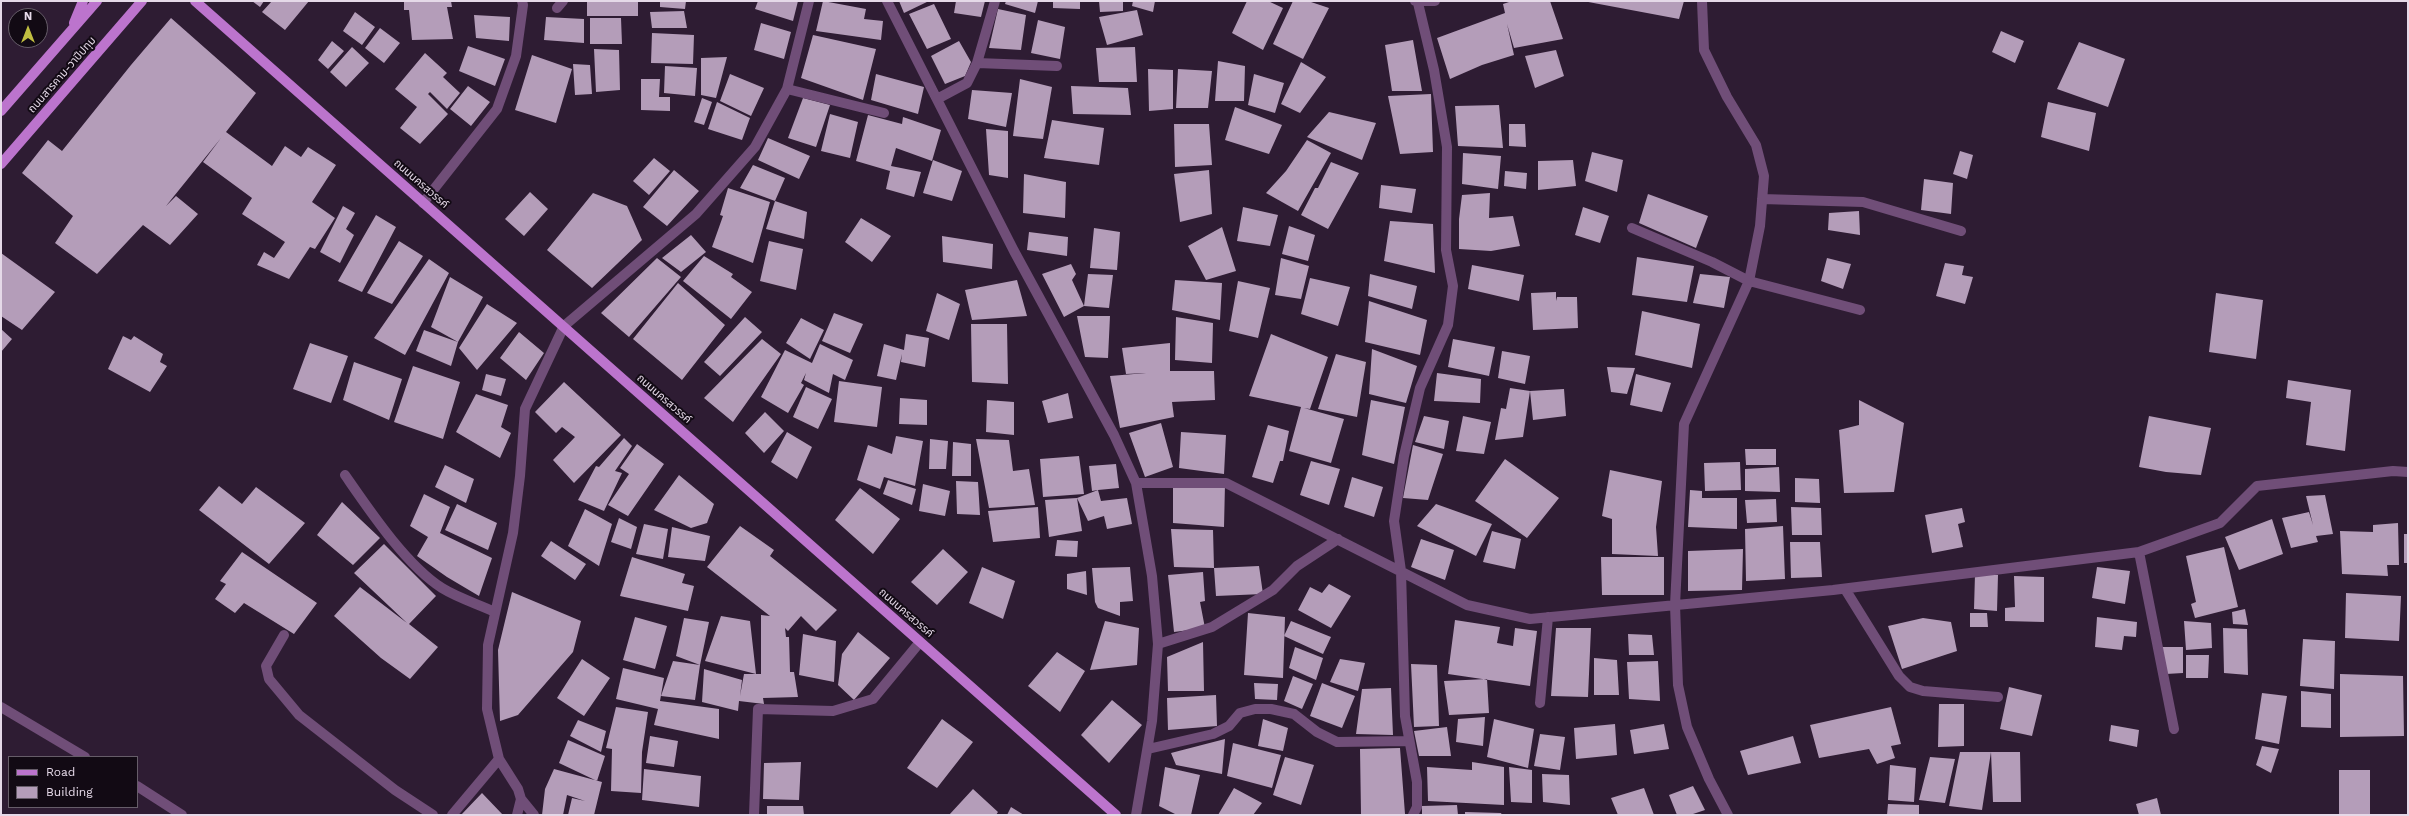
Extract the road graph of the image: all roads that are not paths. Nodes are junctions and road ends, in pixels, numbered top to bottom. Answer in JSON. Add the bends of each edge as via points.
{"nodes":[{"id":1,"x":83,"y":1,"type":"edge"},
{"id":2,"x":97,"y":1,"type":"edge"},
{"id":3,"x":142,"y":1,"type":"edge"},
{"id":4,"x":195,"y":1,"type":"edge"},
{"id":5,"x":522,"y":1,"type":"edge"},
{"id":6,"x":809,"y":1,"type":"edge"},
{"id":7,"x":887,"y":1,"type":"edge"},
{"id":8,"x":995,"y":1,"type":"edge"},
{"id":9,"x":1435,"y":1,"type":"edge"},
{"id":10,"x":1702,"y":1,"type":"edge"},
{"id":11,"x":1416,"y":2,"type":"edge"},
{"id":12,"x":71,"y":31,"type":"junction"},
{"id":13,"x":977,"y":63,"type":"junction"},
{"id":14,"x":1057,"y":66,"type":"dead end"},
{"id":15,"x":787,"y":89,"type":"junction"},
{"id":16,"x":937,"y":99,"type":"junction"},
{"id":17,"x":1,"y":111,"type":"edge"},
{"id":18,"x":884,"y":113,"type":"dead end"},
{"id":19,"x":1,"y":164,"type":"edge"},
{"id":20,"x":1762,"y":199,"type":"junction"},
{"id":21,"x":423,"y":203,"type":"junction"},
{"id":22,"x":1632,"y":228,"type":"dead end"},
{"id":23,"x":1961,"y":231,"type":"dead end"},
{"id":24,"x":1749,"y":281,"type":"junction"},
{"id":25,"x":1860,"y":310,"type":"dead end"},
{"id":26,"x":564,"y":326,"type":"junction"},
{"id":27,"x":2408,"y":472,"type":"edge"},
{"id":28,"x":345,"y":476,"type":"dead end"},
{"id":29,"x":1136,"y":483,"type":"junction"},
{"id":30,"x":1338,"y":539,"type":"junction"},
{"id":31,"x":2138,"y":552,"type":"junction"},
{"id":32,"x":1401,"y":571,"type":"junction"},
{"id":33,"x":1845,"y":589,"type":"junction"},
{"id":34,"x":1675,"y":605,"type":"junction"},
{"id":35,"x":495,"y":612,"type":"junction"},
{"id":36,"x":1548,"y":617,"type":"junction"},
{"id":37,"x":284,"y":635,"type":"dead end"},
{"id":38,"x":920,"y":642,"type":"junction"},
{"id":39,"x":1158,"y":644,"type":"junction"},
{"id":40,"x":1998,"y":697,"type":"dead end"},
{"id":41,"x":1540,"y":704,"type":"dead end"},
{"id":42,"x":1,"y":707,"type":"edge"},
{"id":43,"x":2174,"y":729,"type":"dead end"},
{"id":44,"x":1409,"y":741,"type":"junction"},
{"id":45,"x":1148,"y":749,"type":"junction"},
{"id":46,"x":83,"y":756,"type":"edge"},
{"id":47,"x":499,"y":759,"type":"junction"},
{"id":48,"x":138,"y":786,"type":"edge"},
{"id":49,"x":520,"y":799,"type":"junction"},
{"id":50,"x":182,"y":815,"type":"edge"},
{"id":51,"x":433,"y":815,"type":"edge"},
{"id":52,"x":452,"y":815,"type":"edge"},
{"id":53,"x":517,"y":815,"type":"edge"},
{"id":54,"x":534,"y":815,"type":"edge"},
{"id":55,"x":754,"y":815,"type":"edge"},
{"id":56,"x":1116,"y":815,"type":"edge"},
{"id":57,"x":1136,"y":815,"type":"edge"},
{"id":58,"x":1413,"y":815,"type":"edge"},
{"id":59,"x":1728,"y":815,"type":"edge"}],
"edges":[{"from":1,"to":12,"type":"main road"},
{"from":2,"to":12,"type":"main road","name":"ถนนสารคาม-วาปีปทุม"},
{"from":3,"to":19,"type":"main road","name":"ถนนสารคาม-วาปีปทุม"},
{"from":4,"to":21,"type":"main road","name":"ถนนนครสวรรค์"},
{"from":5,"to":21,"type":"street","via":[[516,56],[497,109]]},
{"from":6,"to":15,"type":"street"},
{"from":7,"to":16,"type":"street"},
{"from":8,"to":13,"type":"street"},
{"from":9,"to":11,"type":"street"},
{"from":10,"to":20,"type":"street","via":[[1704,50],[1727,97],[1756,145],[1764,176]]},
{"from":11,"to":32,"type":"street","via":[[1434,70],[1447,147],[1446,250],[1453,286],[1448,325],[1420,388],[1404,456],[1394,521]]},
{"from":12,"to":17,"type":"main road","name":"ถนนสารคาม-วาปีปทุม"},
{"from":13,"to":14,"type":"street"},
{"from":13,"to":16,"type":"street","via":[[967,83]]},
{"from":15,"to":18,"type":"street"},
{"from":15,"to":26,"type":"street","via":[[755,147],[696,214]]},
{"from":16,"to":29,"type":"street","via":[[1014,251],[1114,435]]},
{"from":20,"to":23,"type":"street","via":[[1863,202]]},
{"from":20,"to":24,"type":"street","via":[[1760,226]]},
{"from":21,"to":26,"type":"main road","name":"ถนนนครสวรรค์"},
{"from":22,"to":24,"type":"street","via":[[1712,262]]},
{"from":24,"to":25,"type":"street"},
{"from":24,"to":34,"type":"street","via":[[1684,424]]},
{"from":26,"to":35,"type":"street","via":[[525,409],[513,533]]},
{"from":26,"to":38,"type":"main road","name":"ถนนนครสวรรค์"},
{"from":27,"to":31,"type":"street","via":[[2392,471],[2257,486],[2220,523]]},
{"from":28,"to":35,"type":"street","via":[[410,559],[442,588]]},
{"from":29,"to":30,"type":"street","via":[[1226,483]]},
{"from":29,"to":39,"type":"street","via":[[1152,576]]},
{"from":30,"to":32,"type":"street"},
{"from":30,"to":39,"type":"street","via":[[1297,566],[1274,590],[1212,627]]},
{"from":31,"to":33,"type":"street"},
{"from":31,"to":43,"type":"street"},
{"from":32,"to":36,"type":"street","via":[[1467,605],[1530,619]]},
{"from":32,"to":44,"type":"street","via":[[1405,716]]},
{"from":33,"to":34,"type":"street"},
{"from":33,"to":40,"type":"street","via":[[1899,676],[1910,687],[1923,691]]},
{"from":34,"to":36,"type":"street"},
{"from":34,"to":59,"type":"street","via":[[1678,685],[1687,727]]},
{"from":35,"to":47,"type":"street","via":[[488,645],[487,709]]},
{"from":36,"to":41,"type":"street"},
{"from":37,"to":51,"type":"street","via":[[266,666],[269,679],[300,715],[395,790]]},
{"from":38,"to":55,"type":"street","via":[[873,699],[833,711],[758,709]]},
{"from":38,"to":56,"type":"main road","name":"ถนนนครสวรรค์"},
{"from":39,"to":45,"type":"street"},
{"from":42,"to":46,"type":"street"},
{"from":44,"to":45,"type":"street","via":[[1337,742],[1317,732],[1294,714],[1271,709],[1255,709],[1240,713],[1229,726],[1213,734]]},
{"from":44,"to":58,"type":"street","via":[[1417,782],[1417,806]]},
{"from":45,"to":57,"type":"street"},
{"from":47,"to":49,"type":"street","via":[[518,789]]},
{"from":47,"to":52,"type":"street"},
{"from":48,"to":50,"type":"street","via":[[155,795]]},
{"from":49,"to":53,"type":"street"},
{"from":49,"to":54,"type":"street"}]}
